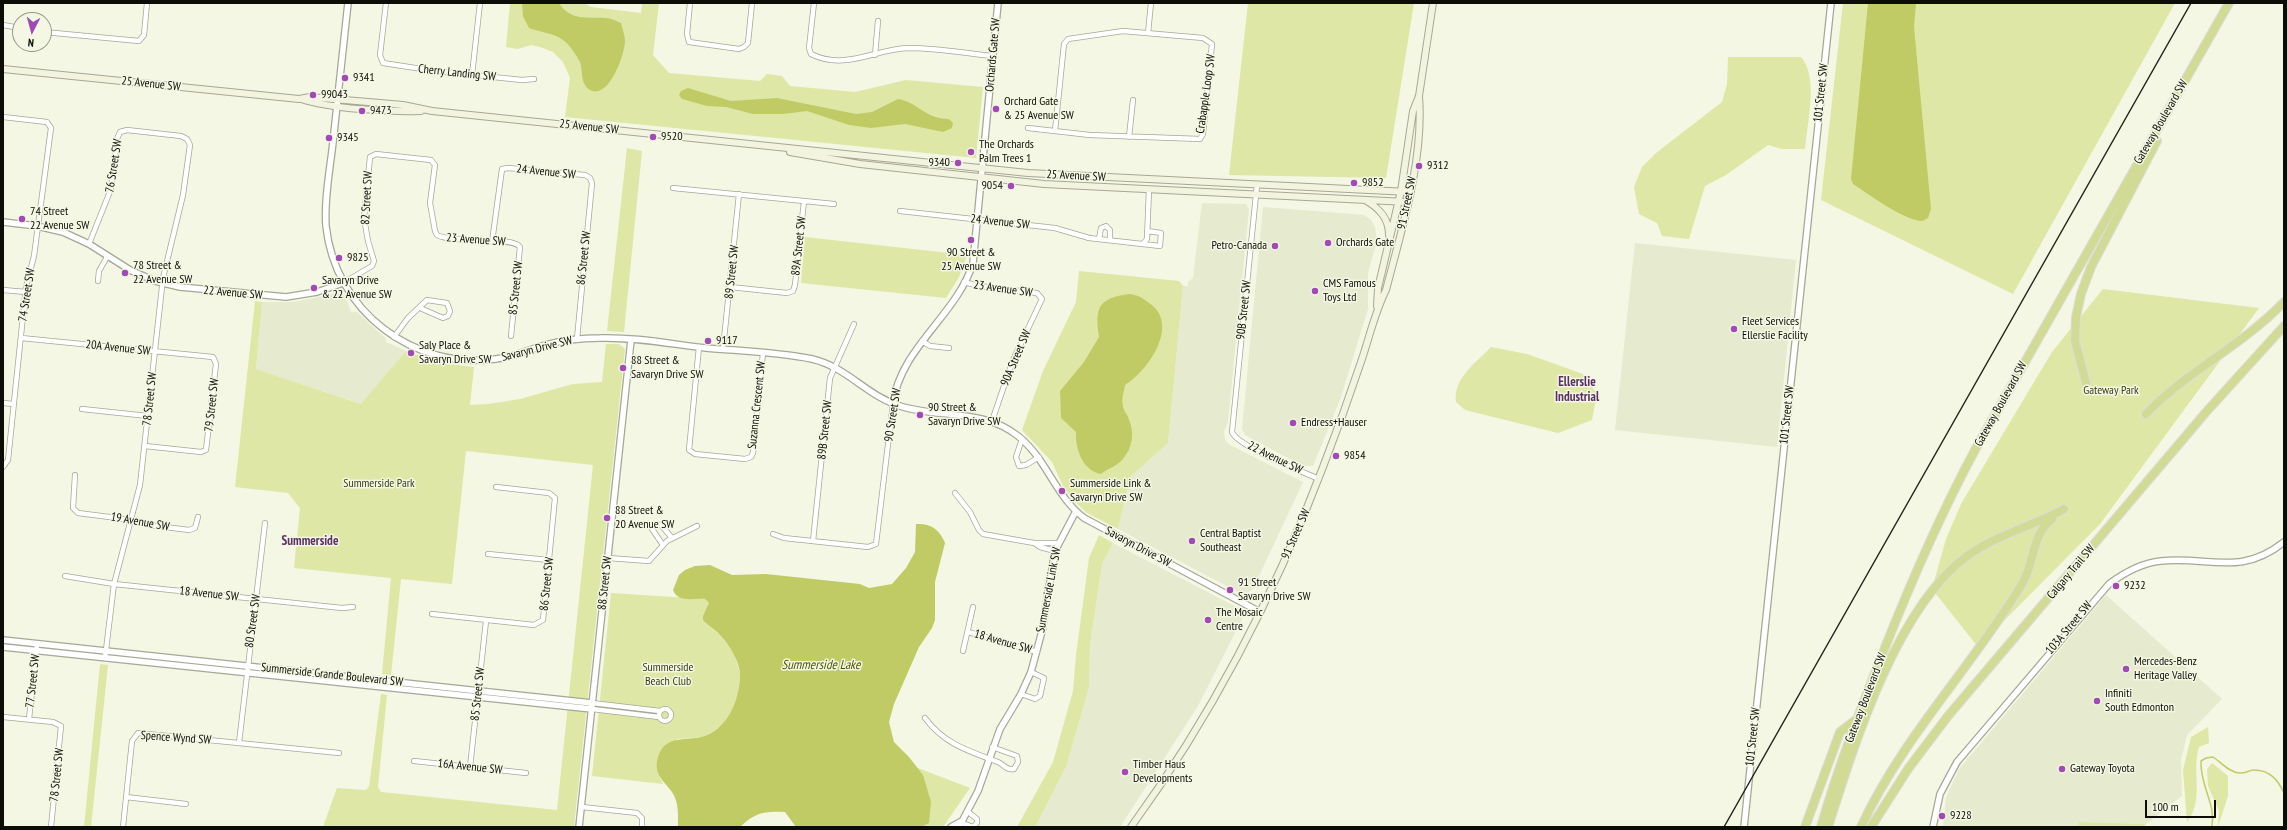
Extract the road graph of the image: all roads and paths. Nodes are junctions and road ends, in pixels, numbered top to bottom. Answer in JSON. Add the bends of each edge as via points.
{"nodes":[{"id":1,"x":147,"y":3,"type":"edge"},
{"id":2,"x":348,"y":3,"type":"edge"},
{"id":3,"x":386,"y":3,"type":"edge"},
{"id":4,"x":480,"y":3,"type":"edge"},
{"id":5,"x":690,"y":3,"type":"edge"},
{"id":6,"x":752,"y":3,"type":"edge"},
{"id":7,"x":814,"y":3,"type":"edge"},
{"id":8,"x":998,"y":3,"type":"edge"},
{"id":9,"x":1151,"y":3,"type":"edge"},
{"id":10,"x":1433,"y":3,"type":"edge"},
{"id":11,"x":1831,"y":3,"type":"edge"},
{"id":12,"x":2229,"y":3,"type":"edge"},
{"id":13,"x":878,"y":20,"type":"dead end"},
{"id":14,"x":52,"y":33,"type":"edge"},
{"id":15,"x":1148,"y":33,"type":"junction"},
{"id":16,"x":875,"y":55,"type":"junction"},
{"id":17,"x":993,"y":56,"type":"junction"},
{"id":18,"x":3,"y":69,"type":"edge"},
{"id":19,"x":472,"y":75,"type":"junction"},
{"id":20,"x":534,"y":79,"type":"dead end"},
{"id":21,"x":1419,"y":96,"type":"junction"},
{"id":22,"x":1133,"y":100,"type":"dead end"},
{"id":23,"x":337,"y":103,"type":"junction"},
{"id":24,"x":2169,"y":108,"type":"junction"},
{"id":25,"x":3,"y":118,"type":"edge"},
{"id":26,"x":1028,"y":128,"type":"dead end"},
{"id":27,"x":1055,"y":131,"type":"junction"},
{"id":28,"x":120,"y":132,"type":"joint"},
{"id":29,"x":1129,"y":137,"type":"junction"},
{"id":30,"x":745,"y":143,"type":"junction"},
{"id":31,"x":982,"y":168,"type":"junction"},
{"id":32,"x":590,"y":178,"type":"joint"},
{"id":33,"x":982,"y":178,"type":"junction"},
{"id":34,"x":1257,"y":185,"type":"junction"},
{"id":35,"x":673,"y":188,"type":"dead end"},
{"id":36,"x":1149,"y":189,"type":"junction"},
{"id":37,"x":1401,"y":191,"type":"junction"},
{"id":38,"x":1409,"y":192,"type":"junction"},
{"id":39,"x":739,"y":194,"type":"junction"},
{"id":40,"x":1256,"y":194,"type":"junction"},
{"id":41,"x":1363,"y":200,"type":"junction"},
{"id":42,"x":804,"y":201,"type":"junction"},
{"id":43,"x":1399,"y":201,"type":"junction"},
{"id":44,"x":1407,"y":202,"type":"junction"},
{"id":45,"x":834,"y":204,"type":"dead end"},
{"id":46,"x":900,"y":211,"type":"dead end"},
{"id":47,"x":977,"y":220,"type":"junction"},
{"id":48,"x":3,"y":222,"type":"edge"},
{"id":49,"x":38,"y":226,"type":"junction"},
{"id":50,"x":1147,"y":231,"type":"junction"},
{"id":51,"x":437,"y":235,"type":"joint"},
{"id":52,"x":1099,"y":239,"type":"junction"},
{"id":53,"x":1110,"y":240,"type":"junction"},
{"id":54,"x":492,"y":242,"type":"junction"},
{"id":55,"x":515,"y":242,"type":"joint"},
{"id":56,"x":89,"y":244,"type":"junction"},
{"id":57,"x":1143,"y":244,"type":"junction"},
{"id":58,"x":1388,"y":247,"type":"junction"},
{"id":59,"x":107,"y":256,"type":"junction"},
{"id":60,"x":374,"y":263,"type":"joint"},
{"id":61,"x":98,"y":281,"type":"dead end"},
{"id":62,"x":964,"y":282,"type":"junction"},
{"id":63,"x":162,"y":283,"type":"junction"},
{"id":64,"x":343,"y":283,"type":"junction"},
{"id":65,"x":730,"y":287,"type":"junction"},
{"id":66,"x":3,"y":290,"type":"edge"},
{"id":67,"x":26,"y":292,"type":"junction"},
{"id":68,"x":1041,"y":296,"type":"joint"},
{"id":69,"x":2284,"y":302,"type":"edge"},
{"id":70,"x":1377,"y":307,"type":"junction"},
{"id":71,"x":420,"y":308,"type":"junction"},
{"id":72,"x":854,"y":324,"type":"dead end"},
{"id":73,"x":2284,"y":326,"type":"edge"},
{"id":74,"x":511,"y":336,"type":"dead end"},
{"id":75,"x":394,"y":337,"type":"junction"},
{"id":76,"x":21,"y":338,"type":"junction"},
{"id":77,"x":577,"y":339,"type":"junction"},
{"id":78,"x":631,"y":340,"type":"junction"},
{"id":79,"x":922,"y":341,"type":"junction"},
{"id":80,"x":699,"y":347,"type":"junction"},
{"id":81,"x":949,"y":348,"type":"dead end"},
{"id":82,"x":723,"y":349,"type":"junction"},
{"id":83,"x":154,"y":352,"type":"junction"},
{"id":84,"x":763,"y":354,"type":"junction"},
{"id":85,"x":214,"y":358,"type":"joint"},
{"id":86,"x":834,"y":366,"type":"junction"},
{"id":87,"x":2086,"y":383,"type":"dead end"},
{"id":88,"x":3,"y":403,"type":"edge"},
{"id":89,"x":893,"y":403,"type":"junction"},
{"id":90,"x":14,"y":404,"type":"junction"},
{"id":91,"x":82,"y":409,"type":"dead end"},
{"id":92,"x":2146,"y":414,"type":"dead end"},
{"id":93,"x":148,"y":416,"type":"junction"},
{"id":94,"x":992,"y":421,"type":"junction"},
{"id":95,"x":1233,"y":435,"type":"joint"},
{"id":96,"x":1022,"y":439,"type":"junction"},
{"id":97,"x":145,"y":446,"type":"junction"},
{"id":98,"x":1039,"y":457,"type":"junction"},
{"id":99,"x":4,"y":467,"type":"edge"},
{"id":100,"x":75,"y":475,"type":"dead end"},
{"id":101,"x":1319,"y":479,"type":"junction"},
{"id":102,"x":496,"y":487,"type":"dead end"},
{"id":103,"x":955,"y":493,"type":"dead end"},
{"id":104,"x":1076,"y":512,"type":"junction"},
{"id":105,"x":198,"y":517,"type":"dead end"},
{"id":106,"x":131,"y":521,"type":"junction"},
{"id":107,"x":264,"y":524,"type":"dead end"},
{"id":108,"x":697,"y":526,"type":"dead end"},
{"id":109,"x":773,"y":534,"type":"dead end"},
{"id":110,"x":672,"y":538,"type":"junction"},
{"id":111,"x":813,"y":541,"type":"junction"},
{"id":112,"x":2284,"y":542,"type":"edge"},
{"id":113,"x":1034,"y":543,"type":"junction"},
{"id":114,"x":1058,"y":543,"type":"junction"},
{"id":115,"x":663,"y":545,"type":"junction"},
{"id":116,"x":1055,"y":551,"type":"junction"},
{"id":117,"x":488,"y":554,"type":"dead end"},
{"id":118,"x":608,"y":558,"type":"junction"},
{"id":119,"x":549,"y":560,"type":"junction"},
{"id":120,"x":65,"y":576,"type":"dead end"},
{"id":121,"x":114,"y":584,"type":"junction"},
{"id":122,"x":257,"y":599,"type":"junction"},
{"id":123,"x":353,"y":607,"type":"dead end"},
{"id":124,"x":973,"y":607,"type":"dead end"},
{"id":125,"x":1260,"y":612,"type":"junction"},
{"id":126,"x":432,"y":614,"type":"dead end"},
{"id":127,"x":486,"y":621,"type":"junction"},
{"id":128,"x":968,"y":632,"type":"junction"},
{"id":129,"x":3,"y":640,"type":"edge"},
{"id":130,"x":36,"y":644,"type":"junction"},
{"id":131,"x":3,"y":648,"type":"edge"},
{"id":132,"x":963,"y":650,"type":"dead end"},
{"id":133,"x":36,"y":651,"type":"junction"},
{"id":134,"x":105,"y":651,"type":"junction"},
{"id":135,"x":1037,"y":652,"type":"junction"},
{"id":136,"x":105,"y":658,"type":"junction"},
{"id":137,"x":247,"y":666,"type":"junction"},
{"id":138,"x":1031,"y":672,"type":"junction"},
{"id":139,"x":246,"y":673,"type":"junction"},
{"id":140,"x":478,"y":690,"type":"junction"},
{"id":141,"x":1021,"y":694,"type":"junction"},
{"id":142,"x":478,"y":698,"type":"junction"},
{"id":143,"x":592,"y":706,"type":"junction"},
{"id":144,"x":660,"y":711,"type":"junction"},
{"id":145,"x":3,"y":717,"type":"edge"},
{"id":146,"x":659,"y":717,"type":"junction"},
{"id":147,"x":926,"y":718,"type":"dead end"},
{"id":148,"x":29,"y":719,"type":"junction"},
{"id":149,"x":1857,"y":719,"type":"junction"},
{"id":150,"x":239,"y":743,"type":"junction"},
{"id":151,"x":992,"y":747,"type":"junction"},
{"id":152,"x":340,"y":753,"type":"dead end"},
{"id":153,"x":988,"y":759,"type":"junction"},
{"id":154,"x":414,"y":761,"type":"dead end"},
{"id":155,"x":470,"y":767,"type":"junction"},
{"id":156,"x":526,"y":773,"type":"dead end"},
{"id":157,"x":126,"y":797,"type":"junction"},
{"id":158,"x":186,"y":804,"type":"dead end"},
{"id":159,"x":582,"y":807,"type":"junction"},
{"id":160,"x":967,"y":811,"type":"junction"},
{"id":161,"x":959,"y":824,"type":"edge"},
{"id":162,"x":51,"y":827,"type":"edge"},
{"id":163,"x":123,"y":827,"type":"edge"},
{"id":164,"x":580,"y":827,"type":"edge"},
{"id":165,"x":642,"y":827,"type":"edge"},
{"id":166,"x":950,"y":827,"type":"edge"},
{"id":167,"x":1131,"y":827,"type":"edge"},
{"id":168,"x":1744,"y":827,"type":"edge"},
{"id":169,"x":1805,"y":827,"type":"edge"},
{"id":170,"x":1821,"y":827,"type":"edge"},
{"id":171,"x":1828,"y":827,"type":"edge"},
{"id":172,"x":1861,"y":827,"type":"edge"},
{"id":173,"x":1871,"y":827,"type":"edge"},
{"id":174,"x":1933,"y":827,"type":"edge"}],
"edges":[{"from":1,"to":14,"type":"street","via":[[144,35],[139,41]]},
{"from":2,"to":23,"type":"street","name":"Savaryn Drive SW"},
{"from":3,"to":19,"type":"street","name":"Cherry Landing SW","via":[[380,55],[382,61],[388,64]]},
{"from":4,"to":19,"type":"street"},
{"from":5,"to":6,"type":"street","via":[[686,34],[689,42],[736,49],[748,43]]},
{"from":7,"to":16,"type":"street","via":[[809,48],[811,54],[851,60]]},
{"from":8,"to":17,"type":"street","name":"Orchards Gate SW"},
{"from":9,"to":15,"type":"street"},
{"from":10,"to":21,"type":"main road","name":"91 Street SW"},
{"from":11,"to":168,"type":"street","name":"101 Street SW"},
{"from":12,"to":24,"type":"highway","name":"Gateway Boulevard SW"},
{"from":13,"to":16,"type":"street"},
{"from":15,"to":27,"type":"street","name":"Crabapple Loop SW","via":[[1117,31],[1074,37],[1065,41]]},
{"from":15,"to":29,"type":"street","name":"Crabapple Loop SW","via":[[1203,38],[1212,44],[1203,134],[1200,139],[1195,140]]},
{"from":16,"to":17,"type":"street","via":[[909,48]]},
{"from":17,"to":31,"type":"street","name":"Orchards Gate SW"},
{"from":18,"to":23,"type":"main road","name":"25 Avenue SW"},
{"from":19,"to":20,"type":"street","name":"Cherry Landing SW"},
{"from":21,"to":37,"type":"main road","name":"91 Street SW","via":[[1413,111]]},
{"from":21,"to":38,"type":"main road","name":"91 Street SW","via":[[1417,150]]},
{"from":22,"to":29,"type":"street"},
{"from":23,"to":30,"type":"main road","name":"25 Avenue SW","via":[[404,112],[432,111]]},
{"from":23,"to":64,"type":"street","name":"Savaryn Drive SW","via":[[326,218],[331,252]]},
{"from":24,"to":87,"type":"highway","via":[[2164,126],[2091,267],[2081,294],[2076,317],[2075,341]]},
{"from":24,"to":149,"type":"highway","name":"Gateway Boulevard SW","via":[[1945,507],[1916,570]]},
{"from":25,"to":49,"type":"street","name":"74 Street SW","via":[[50,124]]},
{"from":26,"to":27,"type":"street","name":"Crabapple Loop SW"},
{"from":27,"to":29,"type":"street","name":"Crabapple Loop SW"},
{"from":28,"to":56,"type":"street","name":"76 Street SW","via":[[110,195]]},
{"from":28,"to":63,"type":"street","name":"78 Street SW","via":[[127,130],[181,136],[188,140],[183,195]]},
{"from":30,"to":31,"type":"main road","name":"25 Avenue SW"},
{"from":30,"to":33,"type":"main road","name":"25 Avenue SW","via":[[860,164]]},
{"from":31,"to":33,"type":"street","name":"Orchards Gate SW"},
{"from":31,"to":34,"type":"main road","name":"25 Avenue SW","via":[[1066,176]]},
{"from":32,"to":54,"type":"street","name":"24 Avenue SW","via":[[585,175],[502,169]]},
{"from":32,"to":77,"type":"street","name":"86 Street SW","via":[[592,183]]},
{"from":33,"to":36,"type":"main road","name":"25 Avenue SW"},
{"from":33,"to":47,"type":"street","name":"90 Street SW"},
{"from":34,"to":37,"type":"main road","name":"25 Avenue SW"},
{"from":34,"to":40,"type":"street","name":"90B Street SW"},
{"from":35,"to":39,"type":"street"},
{"from":36,"to":40,"type":"main road","name":"25 Avenue SW"},
{"from":36,"to":50,"type":"street"},
{"from":37,"to":38,"type":"main road","name":"25 Avenue SW"},
{"from":37,"to":43,"type":"main road","name":"91 Street SW"},
{"from":38,"to":44,"type":"main road","name":"91 Street SW"},
{"from":39,"to":42,"type":"street"},
{"from":39,"to":65,"type":"street","name":"89 Street SW"},
{"from":40,"to":41,"type":"main road","name":"25 Avenue SW"},
{"from":40,"to":95,"type":"street","name":"90B Street SW"},
{"from":41,"to":43,"type":"main road","name":"25 Avenue SW"},
{"from":41,"to":58,"type":"main road","via":[[1382,213],[1387,222]]},
{"from":42,"to":45,"type":"street"},
{"from":42,"to":65,"type":"street","name":"89A Street SW","via":[[793,291],[787,293]]},
{"from":43,"to":44,"type":"main road","name":"25 Avenue SW"},
{"from":43,"to":58,"type":"main road","name":"91 Street SW"},
{"from":44,"to":70,"type":"main road","name":"91 Street SW","via":[[1386,290]]},
{"from":46,"to":47,"type":"street","name":"24 Avenue SW"},
{"from":47,"to":52,"type":"street","name":"24 Avenue SW","via":[[1059,228]]},
{"from":47,"to":62,"type":"street","name":"90 Street SW","via":[[973,262]]},
{"from":48,"to":49,"type":"street","name":"22 Avenue SW"},
{"from":49,"to":56,"type":"street","name":"22 Avenue SW","via":[[63,232]]},
{"from":49,"to":67,"type":"street","name":"74 Street SW"},
{"from":50,"to":57,"type":"street","via":[[1147,240]]},
{"from":50,"to":57,"type":"street","name":"24 Avenue SW","via":[[1161,233],[1161,245],[1157,247]]},
{"from":51,"to":54,"type":"street","name":"23 Avenue SW"},
{"from":51,"to":60,"type":"street","name":"82 Street SW","via":[[430,203],[434,162],[429,159],[376,154],[371,156],[364,218]]},
{"from":52,"to":53,"type":"street","name":"24 Avenue SW"},
{"from":52,"to":53,"type":"street","via":[[1101,228],[1106,226],[1110,230]]},
{"from":53,"to":57,"type":"street","name":"24 Avenue SW"},
{"from":54,"to":55,"type":"street","name":"23 Avenue SW"},
{"from":55,"to":74,"type":"street","name":"85 Street SW","via":[[520,250]]},
{"from":56,"to":59,"type":"street","name":"22 Avenue SW"},
{"from":58,"to":70,"type":"main road","name":"91 Street SW","via":[[1378,288]]},
{"from":59,"to":61,"type":"street","via":[[99,271]]},
{"from":59,"to":63,"type":"street","name":"22 Avenue SW","via":[[130,270]]},
{"from":60,"to":64,"type":"street","name":"22 Avenue SW"},
{"from":62,"to":68,"type":"street","name":"23 Avenue SW","via":[[1037,293]]},
{"from":62,"to":79,"type":"street","name":"90 Street SW"},
{"from":63,"to":64,"type":"street","name":"22 Avenue SW","via":[[194,289],[286,297],[317,292]]},
{"from":63,"to":83,"type":"street","name":"78 Street SW"},
{"from":64,"to":75,"type":"street","name":"Savaryn Drive SW","via":[[364,312]]},
{"from":65,"to":82,"type":"street","name":"89 Street SW"},
{"from":66,"to":67,"type":"street"},
{"from":67,"to":76,"type":"street","name":"74 Street SW"},
{"from":68,"to":94,"type":"street","name":"90A Street SW","via":[[1040,304],[1013,360]]},
{"from":69,"to":92,"type":"highway","via":[[2244,339],[2180,384]]},
{"from":70,"to":101,"type":"main road","name":"91 Street SW","via":[[1351,391]]},
{"from":71,"to":71,"type":"street","via":[[443,318],[448,316],[450,311],[447,303],[429,300]]},
{"from":71,"to":75,"type":"street","via":[[408,318]]},
{"from":72,"to":86,"type":"street","name":"89B Street SW"},
{"from":73,"to":173,"type":"highway","name":"Calgary Trail SW","via":[[2207,412],[1948,716],[1908,769]]},
{"from":75,"to":77,"type":"street","name":"Savaryn Drive SW","via":[[430,354],[454,360],[477,361],[505,358],[547,344]]},
{"from":76,"to":83,"type":"street","name":"20A Avenue SW"},
{"from":76,"to":90,"type":"street","name":"74 Street SW"},
{"from":77,"to":78,"type":"street","name":"Savaryn Drive SW"},
{"from":78,"to":80,"type":"street","name":"Savaryn Drive SW"},
{"from":78,"to":118,"type":"street","name":"88 Street SW"},
{"from":79,"to":81,"type":"street","via":[[930,346]]},
{"from":79,"to":89,"type":"street","name":"90 Street SW","via":[[904,370]]},
{"from":80,"to":82,"type":"street","name":"Savaryn Drive SW"},
{"from":80,"to":84,"type":"street","name":"Suzanna Crescent SW","via":[[689,450],[695,454],[738,459],[750,458],[753,453]]},
{"from":82,"to":84,"type":"street","name":"Savaryn Drive SW"},
{"from":83,"to":85,"type":"street","name":"20A Avenue SW","via":[[208,355]]},
{"from":83,"to":93,"type":"street","name":"78 Street SW"},
{"from":84,"to":86,"type":"street","name":"Savaryn Drive SW","via":[[810,358]]},
{"from":85,"to":97,"type":"street","name":"79 Street SW","via":[[208,444],[205,451]]},
{"from":86,"to":89,"type":"street","name":"Savaryn Drive SW","via":[[872,393]]},
{"from":86,"to":111,"type":"street","name":"89B Street SW","via":[[830,378]]},
{"from":88,"to":90,"type":"street"},
{"from":89,"to":94,"type":"street","name":"Savaryn Drive SW","via":[[914,409]]},
{"from":89,"to":111,"type":"street","name":"90 Street SW","via":[[878,542],[868,547]]},
{"from":90,"to":99,"type":"street","name":"74 Street SW","via":[[8,460]]},
{"from":91,"to":93,"type":"street"},
{"from":93,"to":97,"type":"street","name":"78 Street SW"},
{"from":94,"to":96,"type":"street","name":"Savaryn Drive SW"},
{"from":95,"to":101,"type":"street","name":"22 Avenue SW","via":[[1286,465]]},
{"from":96,"to":98,"type":"street","name":"Savaryn Drive SW"},
{"from":96,"to":98,"type":"street","via":[[1016,458],[1019,466]]},
{"from":97,"to":106,"type":"street","name":"78 Street SW","via":[[140,485]]},
{"from":98,"to":104,"type":"street","name":"Savaryn Drive SW","via":[[1060,494]]},
{"from":100,"to":106,"type":"street","name":"19 Avenue SW","via":[[72,506],[74,511]]},
{"from":101,"to":125,"type":"main road","name":"91 Street SW"},
{"from":102,"to":119,"type":"street","name":"86 Street SW","via":[[549,493],[554,496]]},
{"from":103,"to":113,"type":"street","via":[[983,534]]},
{"from":104,"to":114,"type":"street","name":"Summerside Link SW"},
{"from":104,"to":125,"type":"street","name":"Savaryn Drive SW"},
{"from":105,"to":106,"type":"street","name":"19 Avenue SW","via":[[192,530],[149,526]]},
{"from":106,"to":121,"type":"street","name":"78 Street SW"},
{"from":107,"to":122,"type":"street","name":"80 Street SW"},
{"from":108,"to":110,"type":"street"},
{"from":109,"to":111,"type":"street","name":"90 Street SW","via":[[784,538]]},
{"from":110,"to":115,"type":"street"},
{"from":110,"to":115,"type":"street","via":[[660,524],[654,524],[652,529]]},
{"from":112,"to":174,"type":"street","name":"103A Street SW","via":[[2260,556],[2234,564],[2169,561],[2145,564],[2108,584],[1957,762],[1940,794]]},
{"from":113,"to":114,"type":"street"},
{"from":113,"to":116,"type":"street"},
{"from":114,"to":116,"type":"street","name":"Summerside Link SW"},
{"from":115,"to":118,"type":"street","via":[[647,562]]},
{"from":116,"to":135,"type":"street","name":"Summerside Link SW"},
{"from":117,"to":119,"type":"street"},
{"from":118,"to":143,"type":"street","name":"88 Street SW"},
{"from":119,"to":127,"type":"street","name":"86 Street SW","via":[[540,624]]},
{"from":120,"to":121,"type":"street","name":"18 Avenue SW"},
{"from":121,"to":122,"type":"street","name":"18 Avenue SW"},
{"from":121,"to":134,"type":"street","name":"78 Street SW"},
{"from":122,"to":123,"type":"street","name":"18 Avenue SW"},
{"from":122,"to":137,"type":"street","name":"80 Street SW"},
{"from":124,"to":128,"type":"street"},
{"from":125,"to":167,"type":"main road","name":"91 Street SW","via":[[1205,714]]},
{"from":126,"to":127,"type":"street"},
{"from":127,"to":140,"type":"street","name":"85 Street SW"},
{"from":128,"to":132,"type":"street"},
{"from":128,"to":135,"type":"street","name":"18 Avenue SW"},
{"from":129,"to":130,"type":"street","name":"Summerside Grande Boulevard SW"},
{"from":130,"to":133,"type":"street","name":"77 Street SW"},
{"from":130,"to":134,"type":"street","name":"Summerside Grande Boulevard SW"},
{"from":131,"to":133,"type":"street","name":"Summerside Grande Boulevard SW"},
{"from":133,"to":136,"type":"street","name":"Summerside Grande Boulevard SW"},
{"from":133,"to":148,"type":"street","name":"77 Street SW"},
{"from":134,"to":136,"type":"street","name":"78 Street SW"},
{"from":134,"to":137,"type":"street","name":"Summerside Grande Boulevard SW"},
{"from":135,"to":138,"type":"street","name":"Summerside Link SW"},
{"from":136,"to":139,"type":"street","name":"Summerside Grande Boulevard SW"},
{"from":137,"to":139,"type":"street","name":"80 Street SW"},
{"from":137,"to":140,"type":"street","name":"Summerside Grande Boulevard SW"},
{"from":138,"to":141,"type":"street","name":"Summerside Link SW"},
{"from":138,"to":141,"type":"street","via":[[1044,678],[1040,696],[1035,699]]},
{"from":139,"to":142,"type":"street","name":"Summerside Grande Boulevard SW"},
{"from":139,"to":150,"type":"street","name":"80 Street SW"},
{"from":140,"to":142,"type":"street","name":"85 Street SW"},
{"from":140,"to":143,"type":"street","name":"Summerside Grande Boulevard SW"},
{"from":141,"to":151,"type":"street","name":"Summerside Link SW"},
{"from":142,"to":143,"type":"street","name":"Summerside Grande Boulevard SW"},
{"from":142,"to":155,"type":"street","name":"85 Street SW"},
{"from":143,"to":144,"type":"street","name":"Summerside Grande Boulevard SW"},
{"from":143,"to":146,"type":"street","name":"Summerside Grande Boulevard SW"},
{"from":143,"to":159,"type":"street","name":"88 Street SW"},
{"from":144,"to":146,"type":"street"},
{"from":144,"to":146,"type":"street","via":[[667,709],[671,716],[666,720]]},
{"from":145,"to":148,"type":"street"},
{"from":147,"to":153,"type":"street","via":[[949,742]]},
{"from":148,"to":162,"type":"street","name":"78 Street SW","via":[[60,724],[62,730]]},
{"from":149,"to":169,"type":"highway","via":[[1840,732]]},
{"from":149,"to":170,"type":"highway","name":"Gateway Boulevard SW"},
{"from":150,"to":152,"type":"street"},
{"from":150,"to":157,"type":"street","name":"Spence Wynd SW","via":[[138,733],[132,741]]},
{"from":151,"to":153,"type":"street","name":"Summerside Link SW"},
{"from":151,"to":153,"type":"street","via":[[1017,756],[1018,762],[1014,769],[1010,770]]},
{"from":153,"to":160,"type":"street","name":"Summerside Link SW","via":[[978,791]]},
{"from":154,"to":155,"type":"street","name":"16A Avenue SW"},
{"from":155,"to":156,"type":"street","name":"16A Avenue SW"},
{"from":157,"to":158,"type":"street"},
{"from":157,"to":163,"type":"street","name":"Spence Wynd SW"},
{"from":159,"to":164,"type":"street","name":"88 Street SW"},
{"from":159,"to":165,"type":"street","via":[[634,812],[641,815]]},
{"from":160,"to":161,"type":"street","name":"Summerside Link SW"},
{"from":160,"to":161,"type":"street","via":[[977,819],[977,823],[973,827]]},
{"from":161,"to":166,"type":"street"},
{"from":171,"to":172,"type":"highway","via":[[1857,741],[1883,677],[1927,596],[1946,574],[1975,551],[2064,509],[2041,530],[2023,583],[1902,755]]}]}
